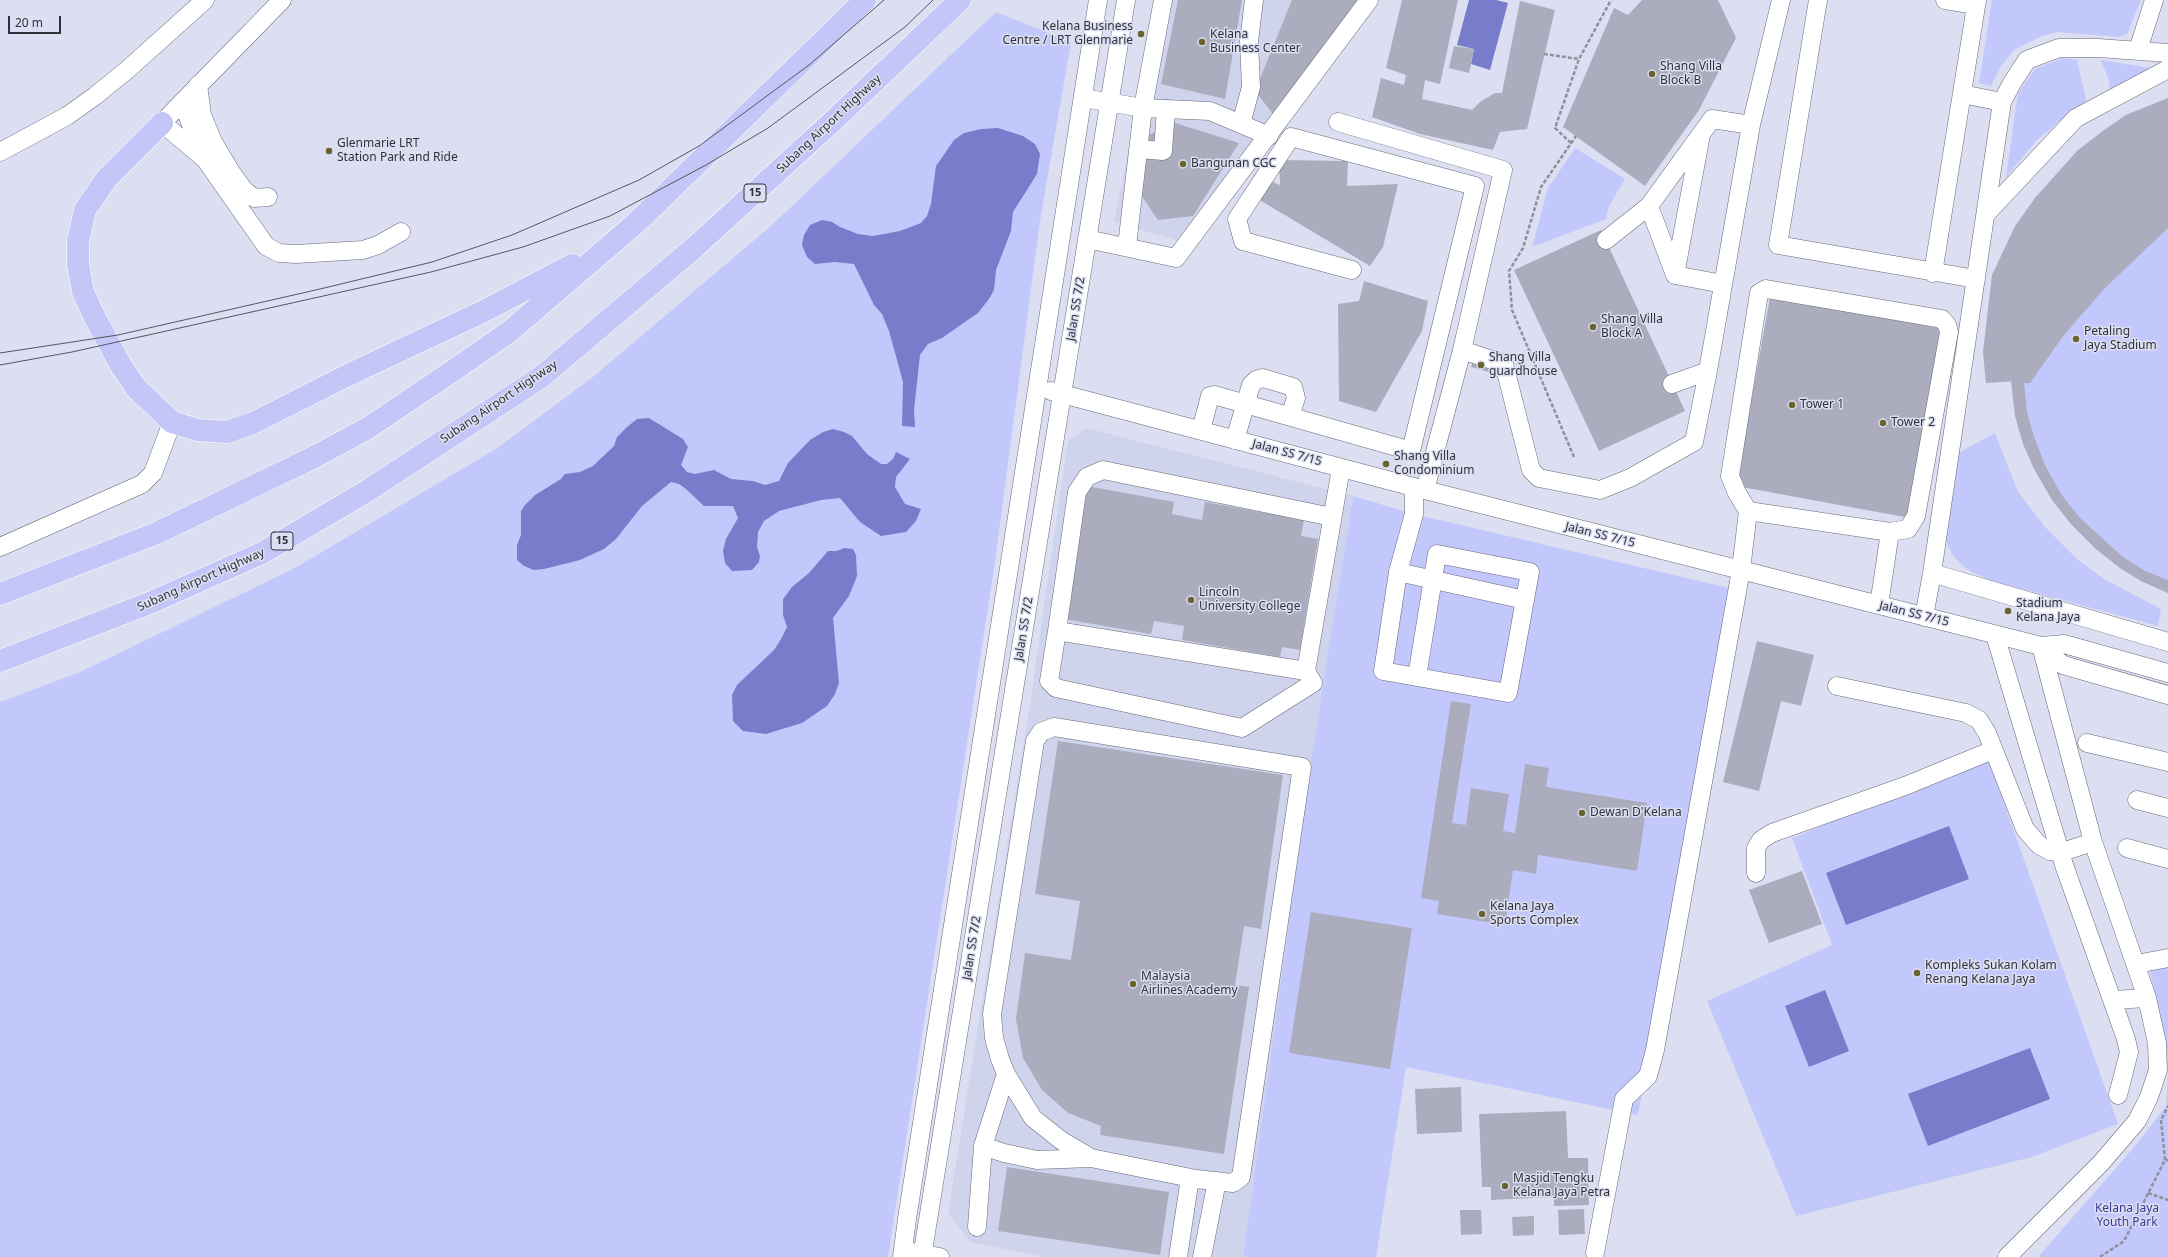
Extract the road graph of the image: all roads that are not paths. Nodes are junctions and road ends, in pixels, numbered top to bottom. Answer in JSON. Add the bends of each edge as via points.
{"nodes":[{"id":1,"x":205,"y":0,"type":"edge"},
{"id":2,"x":282,"y":0,"type":"edge"},
{"id":3,"x":865,"y":0,"type":"edge"},
{"id":4,"x":960,"y":0,"type":"edge"},
{"id":5,"x":1098,"y":0,"type":"edge"},
{"id":6,"x":1126,"y":0,"type":"edge"},
{"id":7,"x":1163,"y":0,"type":"edge"},
{"id":8,"x":1254,"y":0,"type":"edge"},
{"id":9,"x":1369,"y":0,"type":"edge"},
{"id":10,"x":1781,"y":0,"type":"edge"},
{"id":11,"x":1818,"y":0,"type":"edge"},
{"id":12,"x":1945,"y":0,"type":"edge"},
{"id":13,"x":2154,"y":0,"type":"edge"},
{"id":14,"x":1977,"y":3,"type":"edge"},
{"id":15,"x":2138,"y":50,"type":"junction"},
{"id":16,"x":2168,"y":53,"type":"edge"},
{"id":17,"x":2168,"y":69,"type":"edge"},
{"id":18,"x":198,"y":85,"type":"junction"},
{"id":19,"x":1962,"y":94,"type":"junction"},
{"id":20,"x":1083,"y":98,"type":"junction"},
{"id":21,"x":182,"y":102,"type":"junction"},
{"id":22,"x":1109,"y":102,"type":"junction"},
{"id":23,"x":2002,"y":102,"type":"junction"},
{"id":24,"x":1143,"y":108,"type":"junction"},
{"id":25,"x":1166,"y":109,"type":"junction"},
{"id":26,"x":1338,"y":122,"type":"dead end"},
{"id":27,"x":162,"y":124,"type":"junction"},
{"id":28,"x":1241,"y":124,"type":"junction"},
{"id":29,"x":1751,"y":125,"type":"junction"},
{"id":30,"x":1701,"y":135,"type":"junction"},
{"id":31,"x":1269,"y":136,"type":"junction"},
{"id":32,"x":1139,"y":149,"type":"junction"},
{"id":33,"x":0,"y":152,"type":"edge"},
{"id":34,"x":205,"y":160,"type":"junction"},
{"id":35,"x":268,"y":197,"type":"dead end"},
{"id":36,"x":1649,"y":206,"type":"junction"},
{"id":37,"x":1986,"y":214,"type":"junction"},
{"id":38,"x":401,"y":232,"type":"dead end"},
{"id":39,"x":1087,"y":239,"type":"junction"},
{"id":40,"x":1606,"y":240,"type":"dead end"},
{"id":41,"x":1127,"y":246,"type":"junction"},
{"id":42,"x":605,"y":248,"type":"junction"},
{"id":43,"x":1352,"y":270,"type":"dead end"},
{"id":44,"x":1933,"y":273,"type":"junction"},
{"id":45,"x":1675,"y":275,"type":"junction"},
{"id":46,"x":1976,"y":280,"type":"junction"},
{"id":47,"x":1723,"y":284,"type":"junction"},
{"id":48,"x":1462,"y":350,"type":"junction"},
{"id":49,"x":1708,"y":371,"type":"junction"},
{"id":50,"x":1672,"y":384,"type":"dead end"},
{"id":51,"x":1038,"y":387,"type":"junction"},
{"id":52,"x":1062,"y":393,"type":"junction"},
{"id":53,"x":1245,"y":404,"type":"junction"},
{"id":54,"x":1290,"y":416,"type":"junction"},
{"id":55,"x":172,"y":422,"type":"junction"},
{"id":56,"x":1201,"y":430,"type":"junction"},
{"id":57,"x":1235,"y":440,"type":"junction"},
{"id":58,"x":1341,"y":468,"type":"junction"},
{"id":59,"x":1420,"y":489,"type":"junction"},
{"id":60,"x":1748,"y":511,"type":"junction"},
{"id":61,"x":1332,"y":518,"type":"junction"},
{"id":62,"x":1890,"y":532,"type":"junction"},
{"id":63,"x":0,"y":546,"type":"edge"},
{"id":64,"x":1741,"y":570,"type":"junction"},
{"id":65,"x":1398,"y":572,"type":"junction"},
{"id":66,"x":1932,"y":572,"type":"junction"},
{"id":67,"x":1432,"y":579,"type":"junction"},
{"id":68,"x":0,"y":594,"type":"edge"},
{"id":69,"x":1525,"y":600,"type":"junction"},
{"id":70,"x":1879,"y":605,"type":"junction"},
{"id":71,"x":1924,"y":617,"type":"junction"},
{"id":72,"x":1057,"y":630,"type":"junction"},
{"id":73,"x":1995,"y":635,"type":"junction"},
{"id":74,"x":2168,"y":642,"type":"edge"},
{"id":75,"x":2041,"y":646,"type":"junction"},
{"id":76,"x":0,"y":661,"type":"edge"},
{"id":77,"x":1306,"y":671,"type":"junction"},
{"id":78,"x":2166,"y":673,"type":"edge"},
{"id":79,"x":1417,"y":677,"type":"junction"},
{"id":80,"x":1837,"y":686,"type":"dead end"},
{"id":81,"x":2168,"y":695,"type":"edge"},
{"id":82,"x":2087,"y":744,"type":"dead end"},
{"id":83,"x":1993,"y":750,"type":"junction"},
{"id":84,"x":2168,"y":762,"type":"edge"},
{"id":85,"x":2137,"y":800,"type":"dead end"},
{"id":86,"x":2168,"y":808,"type":"edge"},
{"id":87,"x":2093,"y":842,"type":"junction"},
{"id":88,"x":2127,"y":848,"type":"dead end"},
{"id":89,"x":2062,"y":852,"type":"junction"},
{"id":90,"x":2168,"y":859,"type":"edge"},
{"id":91,"x":1756,"y":873,"type":"dead end"},
{"id":92,"x":2168,"y":958,"type":"edge"},
{"id":93,"x":2136,"y":964,"type":"junction"},
{"id":94,"x":2147,"y":998,"type":"junction"},
{"id":95,"x":2113,"y":1000,"type":"junction"},
{"id":96,"x":1006,"y":1074,"type":"junction"},
{"id":97,"x":2118,"y":1095,"type":"dead end"},
{"id":98,"x":983,"y":1146,"type":"junction"},
{"id":99,"x":1091,"y":1158,"type":"junction"},
{"id":100,"x":1190,"y":1178,"type":"junction"},
{"id":101,"x":1217,"y":1181,"type":"junction"},
{"id":102,"x":977,"y":1227,"type":"dead end"},
{"id":103,"x":1182,"y":1233,"type":"junction"},
{"id":104,"x":1206,"y":1236,"type":"junction"},
{"id":105,"x":1595,"y":1253,"type":"dead end"},
{"id":106,"x":903,"y":1254,"type":"edge"},
{"id":107,"x":928,"y":1256,"type":"edge"},
{"id":108,"x":1178,"y":1257,"type":"edge"},
{"id":109,"x":1202,"y":1257,"type":"edge"},
{"id":110,"x":2007,"y":1257,"type":"edge"}],
"edges":[{"from":1,"to":33,"type":"street","via":[[128,70],[95,96],[67,116]]},
{"from":2,"to":18,"type":"street"},
{"from":3,"to":42,"type":"main road","via":[[636,222]]},
{"from":4,"to":76,"type":"main road","name":"Subang Airport Highway","number":"15","via":[[695,247],[541,377],[367,491],[262,553],[152,602]]},
{"from":5,"to":20,"type":"street","name":"Jalan SS 7/2"},
{"from":6,"to":22,"type":"street","name":"Jalan SS 7/2"},
{"from":7,"to":24,"type":"street"},
{"from":8,"to":28,"type":"street","via":[[1249,41],[1251,87]]},
{"from":9,"to":31,"type":"street"},
{"from":10,"to":29,"type":"street"},
{"from":11,"to":44,"type":"street","via":[[1778,245]]},
{"from":12,"to":14,"type":"street"},
{"from":13,"to":15,"type":"street"},
{"from":14,"to":19,"type":"street"},
{"from":15,"to":16,"type":"street"},
{"from":15,"to":23,"type":"street","via":[[2059,48],[2027,60]]},
{"from":17,"to":37,"type":"street","via":[[2076,118]]},
{"from":18,"to":21,"type":"street"},
{"from":18,"to":35,"type":"street","via":[[202,115],[213,142],[230,172],[254,198]]},
{"from":19,"to":23,"type":"street"},
{"from":19,"to":44,"type":"street"},
{"from":20,"to":22,"type":"street"},
{"from":20,"to":51,"type":"street","name":"Jalan SS 7/2"},
{"from":21,"to":27,"type":"street"},
{"from":21,"to":34,"type":"street"},
{"from":22,"to":24,"type":"street"},
{"from":22,"to":39,"type":"street","name":"Jalan SS 7/2"},
{"from":23,"to":37,"type":"street"},
{"from":24,"to":25,"type":"street"},
{"from":24,"to":32,"type":"street"},
{"from":25,"to":28,"type":"street","via":[[1210,111]]},
{"from":25,"to":32,"type":"street","via":[[1163,151]]},
{"from":26,"to":48,"type":"street","via":[[1503,170]]},
{"from":27,"to":34,"type":"street"},
{"from":27,"to":55,"type":"main road","via":[[107,178],[85,210],[78,241],[78,264],[86,298],[120,364],[136,388]]},
{"from":28,"to":31,"type":"street"},
{"from":29,"to":30,"type":"street","via":[[1712,119]]},
{"from":29,"to":47,"type":"street"},
{"from":30,"to":36,"type":"street"},
{"from":30,"to":45,"type":"street"},
{"from":31,"to":41,"type":"street","via":[[1176,258]]},
{"from":32,"to":41,"type":"street"},
{"from":34,"to":38,"type":"street","via":[[266,246],[279,253],[363,250]]},
{"from":36,"to":40,"type":"street"},
{"from":36,"to":45,"type":"street"},
{"from":37,"to":46,"type":"street"},
{"from":39,"to":41,"type":"street"},
{"from":39,"to":52,"type":"street","name":"Jalan SS 7/2"},
{"from":42,"to":55,"type":"main road","via":[[476,315],[253,423],[227,432],[197,430]]},
{"from":42,"to":68,"type":"main road","via":[[509,332],[368,428],[157,533]]},
{"from":43,"to":54,"type":"street","via":[[1243,241],[1237,219],[1291,137],[1475,186],[1410,451]]},
{"from":44,"to":46,"type":"street"},
{"from":45,"to":47,"type":"street"},
{"from":46,"to":66,"type":"street"},
{"from":47,"to":49,"type":"street"},
{"from":48,"to":49,"type":"street","via":[[1504,364],[1531,470],[1539,478],[1600,490],[1630,478],[1694,442]]},
{"from":48,"to":59,"type":"street"},
{"from":49,"to":50,"type":"street"},
{"from":51,"to":52,"type":"street","name":"Jalan SS 7/15"},
{"from":51,"to":106,"type":"street","name":"Jalan SS 7/2"},
{"from":52,"to":56,"type":"street","name":"Jalan SS 7/15"},
{"from":52,"to":107,"type":"street","name":"Jalan SS 7/2"},
{"from":53,"to":54,"type":"street"},
{"from":53,"to":54,"type":"street","via":[[1251,385],[1256,380],[1264,378],[1291,385],[1296,394]]},
{"from":53,"to":56,"type":"street","via":[[1212,395]]},
{"from":53,"to":57,"type":"street"},
{"from":55,"to":63,"type":"street","via":[[153,473],[142,484]]},
{"from":56,"to":57,"type":"street","name":"Jalan SS 7/15"},
{"from":57,"to":58,"type":"street","name":"Jalan SS 7/15"},
{"from":58,"to":59,"type":"street","name":"Jalan SS 7/15"},
{"from":58,"to":61,"type":"street"},
{"from":59,"to":64,"type":"street","name":"Jalan SS 7/15"},
{"from":59,"to":65,"type":"street"},
{"from":60,"to":62,"type":"street"},
{"from":60,"to":62,"type":"street","via":[[1736,493],[1730,476],[1757,303],[1759,293],[1766,289],[1942,319],[1947,325],[1949,332],[1916,516],[1908,529]]},
{"from":60,"to":64,"type":"street"},
{"from":61,"to":72,"type":"street","via":[[1103,470],[1087,477],[1077,492]]},
{"from":61,"to":77,"type":"street"},
{"from":62,"to":70,"type":"street"},
{"from":64,"to":70,"type":"street","name":"Jalan SS 7/15"},
{"from":64,"to":105,"type":"street","via":[[1656,1050],[1648,1076],[1624,1099]]},
{"from":65,"to":67,"type":"street"},
{"from":65,"to":79,"type":"street","via":[[1383,671]]},
{"from":66,"to":71,"type":"street"},
{"from":66,"to":74,"type":"street"},
{"from":67,"to":69,"type":"street"},
{"from":67,"to":69,"type":"street","via":[[1437,554],[1530,572]]},
{"from":67,"to":79,"type":"street"},
{"from":69,"to":79,"type":"street","via":[[1508,693]]},
{"from":70,"to":71,"type":"street","name":"Jalan SS 7/15"},
{"from":71,"to":73,"type":"street","name":"Jalan SS 7/15"},
{"from":72,"to":77,"type":"street"},
{"from":72,"to":77,"type":"street","via":[[1049,681],[1056,688],[1242,728],[1313,683]]},
{"from":73,"to":75,"type":"street","name":"Jalan SS 7/15"},
{"from":73,"to":89,"type":"street"},
{"from":75,"to":78,"type":"street","name":"Jalan SS 7/15","via":[[2064,644]]},
{"from":75,"to":81,"type":"street","via":[[2063,664]]},
{"from":75,"to":87,"type":"street"},
{"from":80,"to":83,"type":"street","via":[[1966,713],[1979,720]]},
{"from":82,"to":84,"type":"street"},
{"from":83,"to":89,"type":"street","via":[[2025,828],[2039,845],[2050,851]]},
{"from":83,"to":91,"type":"street","via":[[1905,786],[1772,833],[1761,840],[1756,848]]},
{"from":85,"to":86,"type":"street"},
{"from":87,"to":89,"type":"street"},
{"from":87,"to":93,"type":"street"},
{"from":88,"to":90,"type":"street"},
{"from":89,"to":95,"type":"street","via":[[2064,865]]},
{"from":92,"to":93,"type":"street"},
{"from":93,"to":94,"type":"street"},
{"from":94,"to":95,"type":"street"},
{"from":94,"to":110,"type":"street","via":[[2157,1043],[2158,1070],[2149,1097],[2136,1121],[2101,1163]]},
{"from":95,"to":97,"type":"street","via":[[2128,1052]]},
{"from":96,"to":98,"type":"street"},
{"from":96,"to":99,"type":"street","via":[[1033,1118],[1062,1141]]},
{"from":96,"to":101,"type":"street","via":[[994,1038],[992,1014],[1035,741],[1041,732],[1054,726],[1302,767],[1241,1177],[1233,1183]]},
{"from":98,"to":99,"type":"street","via":[[1037,1160]]},
{"from":98,"to":102,"type":"street"},
{"from":99,"to":100,"type":"street"},
{"from":100,"to":101,"type":"street"},
{"from":100,"to":103,"type":"street"},
{"from":101,"to":104,"type":"street"},
{"from":103,"to":104,"type":"street"},
{"from":103,"to":108,"type":"street"},
{"from":104,"to":109,"type":"street"},
{"from":106,"to":107,"type":"street"}]}
